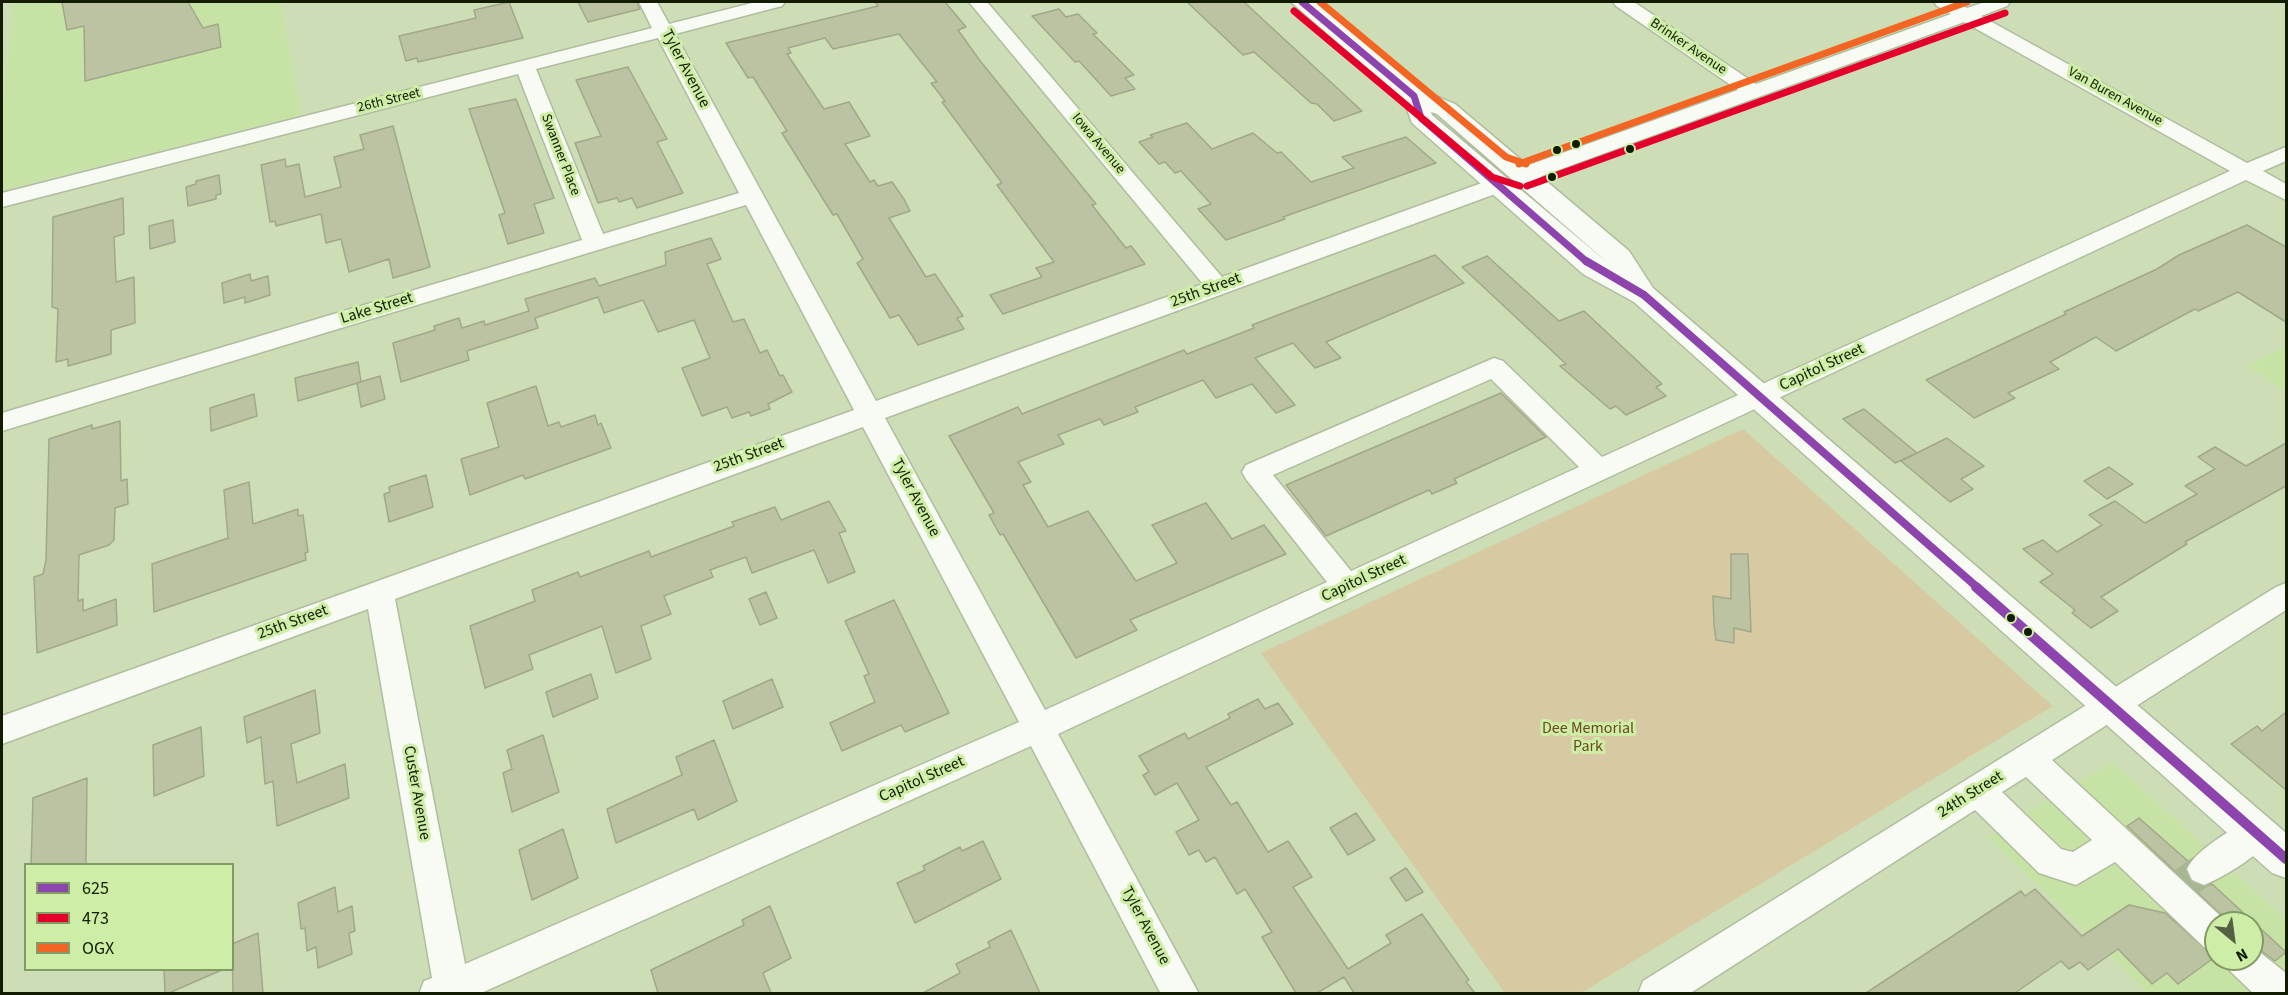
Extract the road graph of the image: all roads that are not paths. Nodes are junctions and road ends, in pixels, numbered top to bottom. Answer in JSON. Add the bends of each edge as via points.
{"nodes":[{"id":1,"x":648,"y":2,"type":"edge"},
{"id":2,"x":776,"y":2,"type":"edge"},
{"id":3,"x":978,"y":2,"type":"edge"},
{"id":4,"x":1302,"y":2,"type":"edge"},
{"id":5,"x":1622,"y":2,"type":"edge"},
{"id":6,"x":1943,"y":2,"type":"edge"},
{"id":7,"x":2001,"y":2,"type":"edge"},
{"id":8,"x":1966,"y":14,"type":"junction"},
{"id":9,"x":664,"y":30,"type":"junction"},
{"id":10,"x":525,"y":66,"type":"junction"},
{"id":11,"x":1754,"y":92,"type":"junction"},
{"id":12,"x":2286,"y":153,"type":"edge"},
{"id":13,"x":2248,"y":171,"type":"junction"},
{"id":14,"x":1511,"y":180,"type":"junction"},
{"id":15,"x":2286,"y":193,"type":"edge"},
{"id":16,"x":753,"y":196,"type":"junction"},
{"id":17,"x":2,"y":200,"type":"edge"},
{"id":18,"x":595,"y":243,"type":"junction"},
{"id":19,"x":1218,"y":287,"type":"junction"},
{"id":20,"x":1761,"y":397,"type":"junction"},
{"id":21,"x":869,"y":412,"type":"junction"},
{"id":22,"x":2,"y":422,"type":"edge"},
{"id":23,"x":1600,"y":471,"type":"junction"},
{"id":24,"x":1347,"y":586,"type":"junction"},
{"id":25,"x":379,"y":592,"type":"junction"},
{"id":26,"x":2286,"y":595,"type":"edge"},
{"id":27,"x":2112,"y":706,"type":"junction"},
{"id":28,"x":1039,"y":728,"type":"junction"},
{"id":29,"x":2,"y":730,"type":"edge"},
{"id":30,"x":2029,"y":759,"type":"junction"},
{"id":31,"x":1978,"y":791,"type":"junction"},
{"id":32,"x":2257,"y":833,"type":"junction"},
{"id":33,"x":2117,"y":842,"type":"junction"},
{"id":34,"x":2286,"y":859,"type":"edge"},
{"id":35,"x":2185,"y":882,"type":"junction"},
{"id":36,"x":2204,"y":914,"type":"edge"},
{"id":37,"x":2256,"y":971,"type":"edge"},
{"id":38,"x":448,"y":991,"type":"edge"},
{"id":39,"x":2286,"y":991,"type":"edge"},
{"id":40,"x":1181,"y":993,"type":"edge"},
{"id":41,"x":1656,"y":993,"type":"edge"}],
"edges":[{"from":1,"to":9,"type":"street","name":"Tyler Avenue"},
{"from":2,"to":9,"type":"street","name":"26th Street"},
{"from":3,"to":19,"type":"street","name":"Iowa Avenue"},
{"from":4,"to":14,"type":"main road","via":[[1414,96],[1421,118]]},
{"from":5,"to":11,"type":"street","name":"Brinker Avenue"},
{"from":6,"to":8,"type":"street","name":"Van Buren Avenue"},
{"from":7,"to":8,"type":"street","name":"25th Street"},
{"from":8,"to":11,"type":"street","name":"25th Street"},
{"from":8,"to":13,"type":"street","name":"Van Buren Avenue"},
{"from":9,"to":10,"type":"street","name":"26th Street"},
{"from":9,"to":16,"type":"street","name":"Tyler Avenue"},
{"from":10,"to":17,"type":"street","name":"26th Street"},
{"from":10,"to":18,"type":"street","name":"Swanner Place"},
{"from":11,"to":14,"type":"street","name":"25th Street"},
{"from":12,"to":13,"type":"street","name":"Capitol Street"},
{"from":13,"to":15,"type":"street","name":"Van Buren Avenue"},
{"from":13,"to":20,"type":"street","name":"Capitol Street"},
{"from":14,"to":19,"type":"street","name":"25th Street"},
{"from":14,"to":20,"type":"main road","via":[[1593,267],[1644,295]]},
{"from":16,"to":18,"type":"street","name":"Lake Street"},
{"from":16,"to":21,"type":"street","name":"Tyler Avenue"},
{"from":18,"to":22,"type":"street","name":"Lake Street"},
{"from":19,"to":21,"type":"street","name":"25th Street"},
{"from":20,"to":23,"type":"street","name":"Capitol Street"},
{"from":20,"to":27,"type":"main road"},
{"from":21,"to":25,"type":"street","name":"25th Street"},
{"from":21,"to":28,"type":"street","name":"Tyler Avenue"},
{"from":23,"to":24,"type":"street","name":"Capitol Street"},
{"from":23,"to":24,"type":"street","via":[[1494,368],[1255,472]]},
{"from":24,"to":28,"type":"street","name":"Capitol Street"},
{"from":25,"to":29,"type":"street","name":"25th Street"},
{"from":25,"to":38,"type":"street","name":"Custer Avenue"},
{"from":26,"to":27,"type":"street","name":"24th Street"},
{"from":27,"to":30,"type":"street","name":"24th Street"},
{"from":27,"to":32,"type":"main road"},
{"from":28,"to":38,"type":"street","name":"Capitol Street"},
{"from":28,"to":40,"type":"street","name":"Tyler Avenue"},
{"from":30,"to":31,"type":"street","name":"24th Street"},
{"from":30,"to":33,"type":"street"},
{"from":31,"to":33,"type":"street","via":[[2051,862],[2076,869]]},
{"from":31,"to":41,"type":"street","name":"24th Street"},
{"from":32,"to":34,"type":"main road"},
{"from":32,"to":35,"type":"street"},
{"from":33,"to":35,"type":"street"},
{"from":35,"to":36,"type":"street"},
{"from":37,"to":39,"type":"street","via":[[2277,990]]}]}
